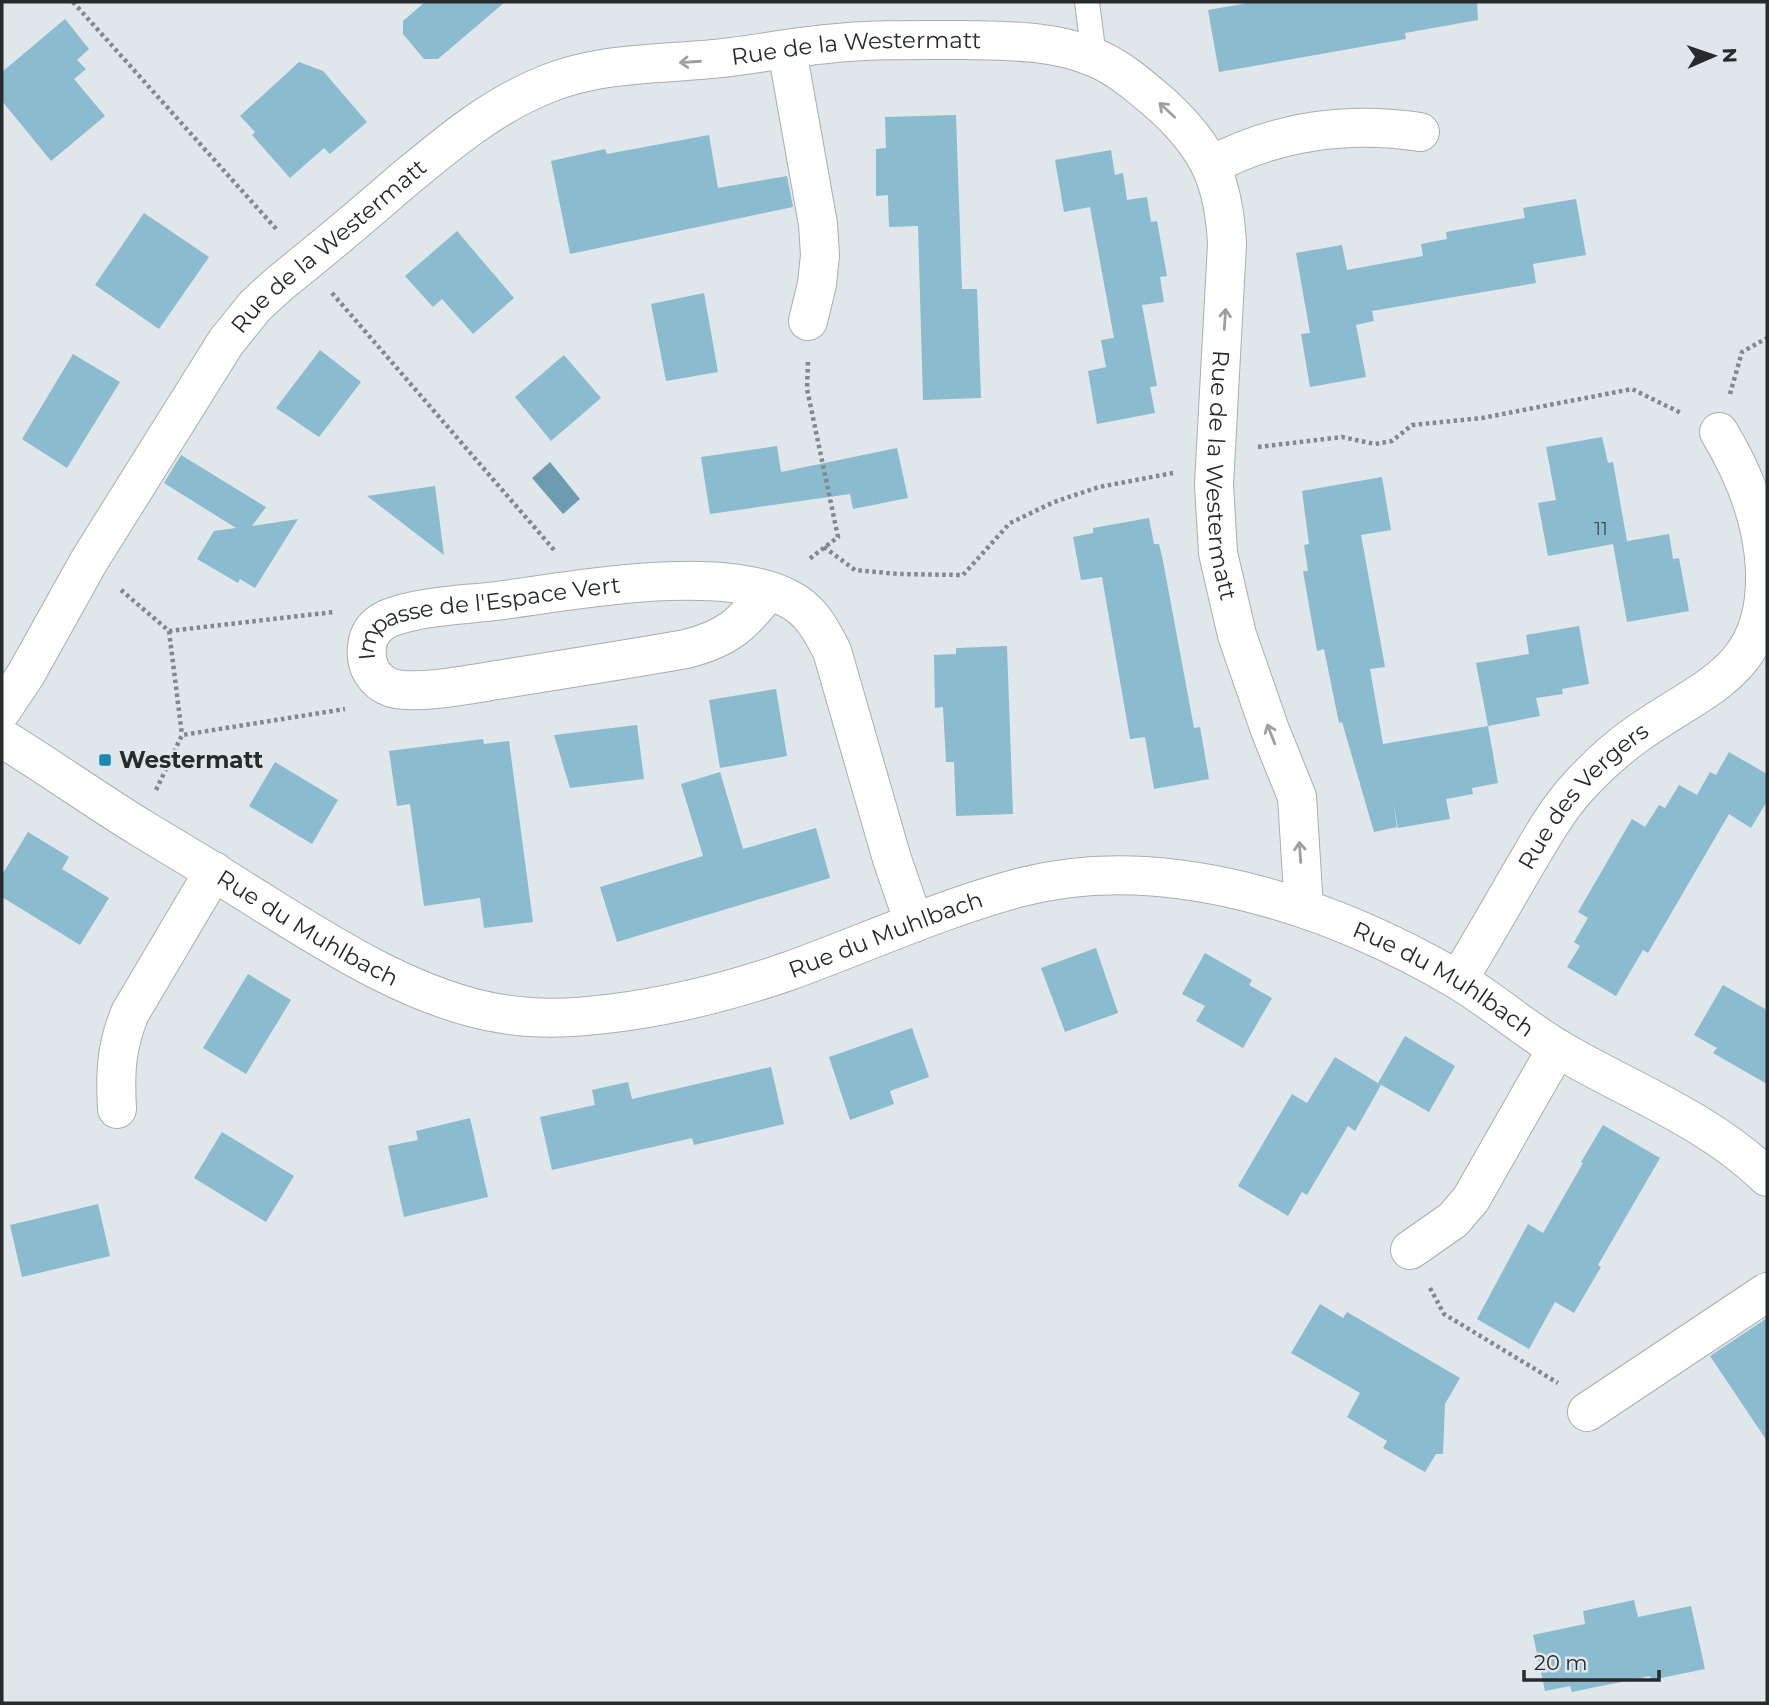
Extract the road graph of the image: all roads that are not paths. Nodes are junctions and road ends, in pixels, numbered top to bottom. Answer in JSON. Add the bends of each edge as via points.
{"nodes":[{"id":1,"x":1087,"y":2,"type":"edge"},
{"id":2,"x":787,"y":50,"type":"junction"},
{"id":3,"x":1094,"y":57,"type":"junction"},
{"id":4,"x":1420,"y":132,"type":"dead end"},
{"id":5,"x":1212,"y":165,"type":"junction"},
{"id":6,"x":808,"y":321,"type":"road end"},
{"id":7,"x":1719,"y":432,"type":"road end"},
{"id":8,"x":769,"y":591,"type":"junction"},
{"id":9,"x":1758,"y":655,"type":"edge"},
{"id":10,"x":2,"y":710,"type":"edge"},
{"id":11,"x":2,"y":738,"type":"edge"},
{"id":12,"x":214,"y":871,"type":"junction"},
{"id":13,"x":1304,"y":908,"type":"junction"},
{"id":14,"x":914,"y":923,"type":"junction"},
{"id":15,"x":1458,"y":980,"type":"junction"},
{"id":16,"x":1557,"y":1048,"type":"junction"},
{"id":17,"x":117,"y":1109,"type":"dead end"},
{"id":18,"x":1767,"y":1177,"type":"edge"},
{"id":19,"x":1409,"y":1250,"type":"road end"},
{"id":20,"x":1767,"y":1292,"type":"edge"},
{"id":21,"x":1587,"y":1412,"type":"road end"}],
"edges":[{"from":1,"to":3,"type":"lane"},
{"from":2,"to":3,"type":"street","name":"Rue de la Westermatt","via":[[861,41],[976,40],[1047,44]]},
{"from":2,"to":6,"type":"street","via":[[818,223],[817,285]]},
{"from":2,"to":10,"type":"street","name":"Rue de la Westermatt","one_way":true,"via":[[594,69],[540,87],[453,139],[255,306],[226,342]]},
{"from":5,"to":3,"type":"street","name":"Rue de la Westermatt","one_way":true,"via":[[1171,114],[1121,71]]},
{"from":4,"to":5,"type":"street","via":[[1360,126],[1324,130],[1275,139]]},
{"from":13,"to":5,"type":"street","name":"Rue de la Westermatt","one_way":true,"via":[[1297,797],[1251,678],[1224,589],[1214,516],[1227,244],[1226,212]]},
{"from":7,"to":9,"type":"street","name":"Rue des Vergers","via":[[1745,479],[1757,516],[1766,592]]},
{"from":8,"to":8,"type":"street","name":"Impasse de l'Espace Vert","via":[[731,633],[686,649],[456,686],[394,689],[372,674],[366,657],[372,630],[400,614],[659,582],[703,580]]},
{"from":8,"to":14,"type":"street","name":"Impasse de l'Espace Vert","via":[[805,609],[832,651]]},
{"from":9,"to":15,"type":"street","name":"Rue des Vergers","via":[[1638,734],[1576,789]]},
{"from":11,"to":12,"type":"street","name":"Rue du Muhlbach"},
{"from":12,"to":14,"type":"street","name":"Rue du Muhlbach","via":[[311,933],[401,981],[473,1007],[531,1017],[600,1015],[688,1000],[789,971]]},
{"from":12,"to":17,"type":"street","via":[[121,1035],[116,1059]]},
{"from":13,"to":14,"type":"street","name":"Rue du Muhlbach","via":[[1200,883],[1074,877],[1015,889]]},
{"from":13,"to":15,"type":"street","name":"Rue du Muhlbach","via":[[1359,929]]},
{"from":15,"to":16,"type":"street","name":"Rue du Muhlbach"},
{"from":16,"to":18,"type":"street","name":"Rue du Muhlbach","via":[[1692,1121],[1749,1159]]},
{"from":16,"to":19,"type":"street","via":[[1471,1199],[1453,1220]]},
{"from":20,"to":21,"type":"street"}]}
